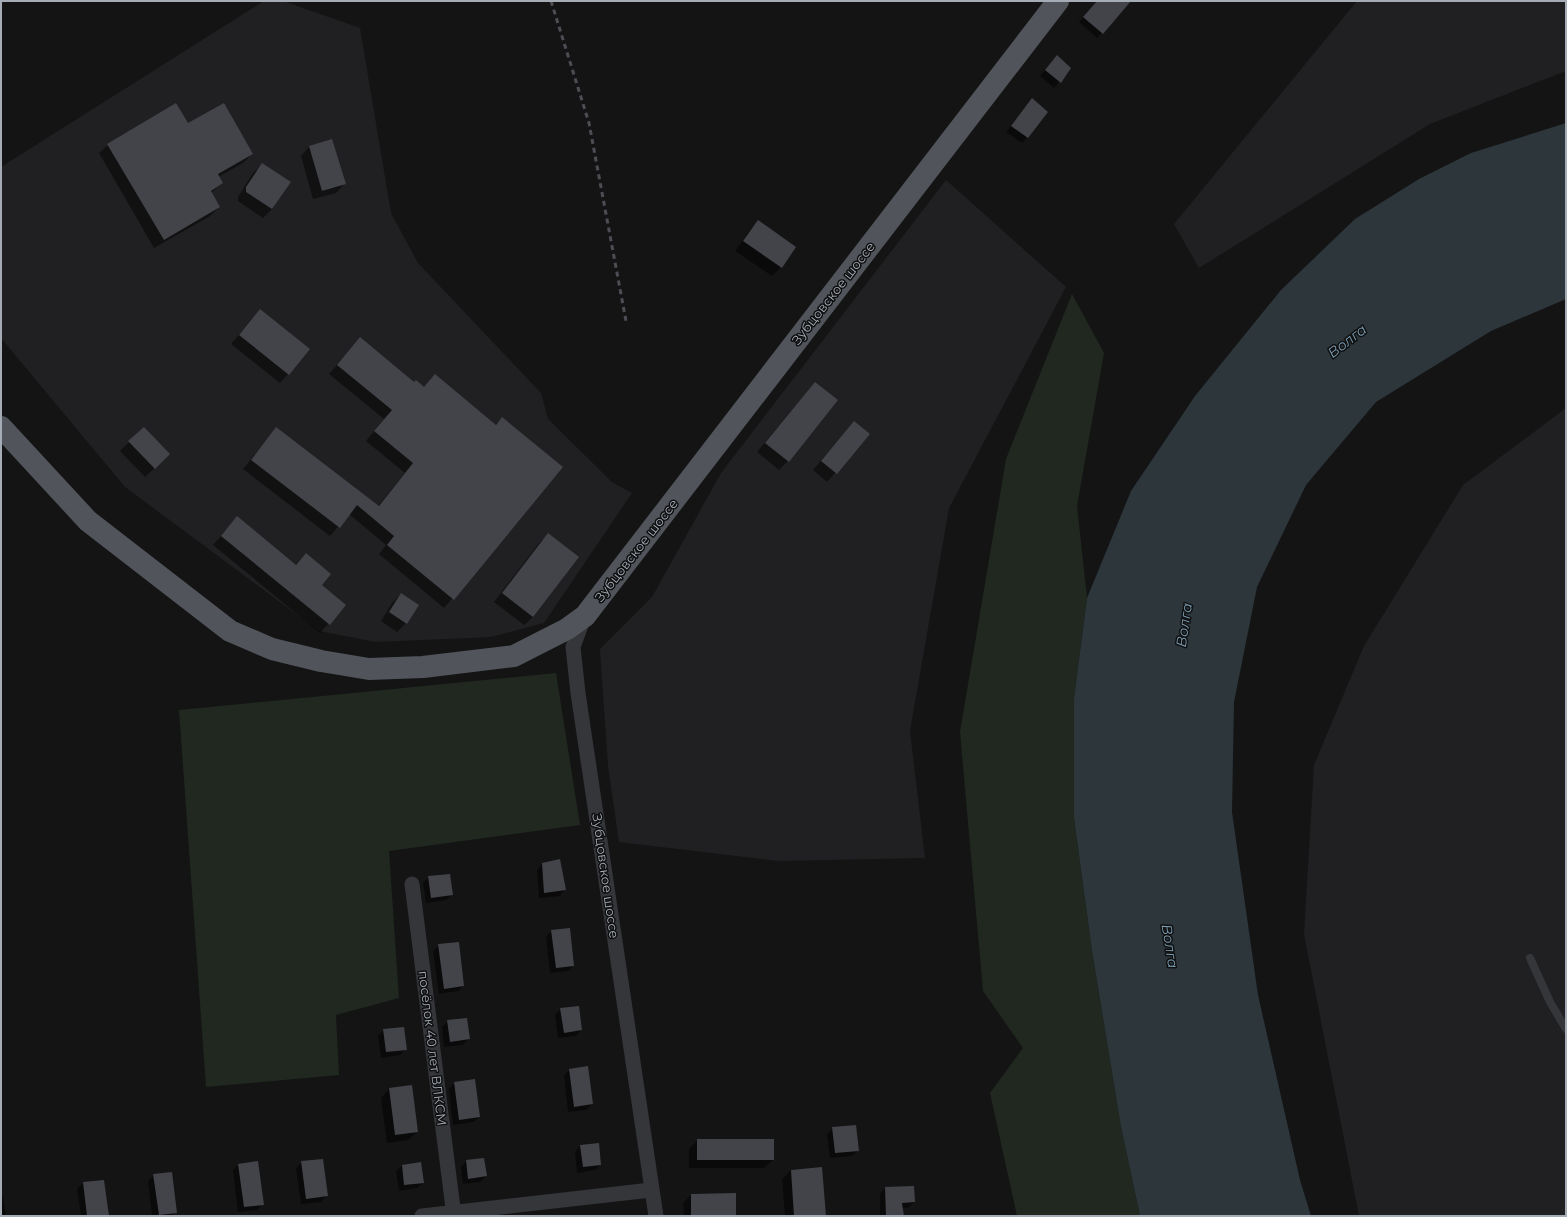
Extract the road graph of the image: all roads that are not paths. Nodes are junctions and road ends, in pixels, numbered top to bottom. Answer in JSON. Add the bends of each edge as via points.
{"nodes":[{"id":1,"x":1058,"y":1,"type":"edge"},
{"id":2,"x":1,"y":427,"type":"edge"},
{"id":3,"x":585,"y":616,"type":"junction"},
{"id":4,"x":412,"y":884,"type":"dead end"},
{"id":5,"x":1530,"y":958,"type":"dead end"},
{"id":6,"x":1566,"y":1029,"type":"edge"},
{"id":7,"x":651,"y":1190,"type":"junction"},
{"id":8,"x":454,"y":1214,"type":"edge"},
{"id":9,"x":422,"y":1216,"type":"edge"},
{"id":10,"x":656,"y":1216,"type":"edge"}],
"edges":[{"from":1,"to":3,"type":"main road","name":"Зубцовское шоссе"},
{"from":2,"to":3,"type":"main road","via":[[88,521],[230,631],[272,649],[370,669],[423,667],[514,656],[567,629]]},
{"from":3,"to":7,"type":"street","name":"Зубцовское шоссе","via":[[573,647],[578,693]]},
{"from":4,"to":8,"type":"street","name":"посёлок 40 лет ВЛКСМ"},
{"from":5,"to":6,"type":"lane","via":[[1550,1002]]},
{"from":7,"to":8,"type":"street"},
{"from":7,"to":10,"type":"street","name":"Зубцовское шоссе"},
{"from":8,"to":9,"type":"street"}]}
